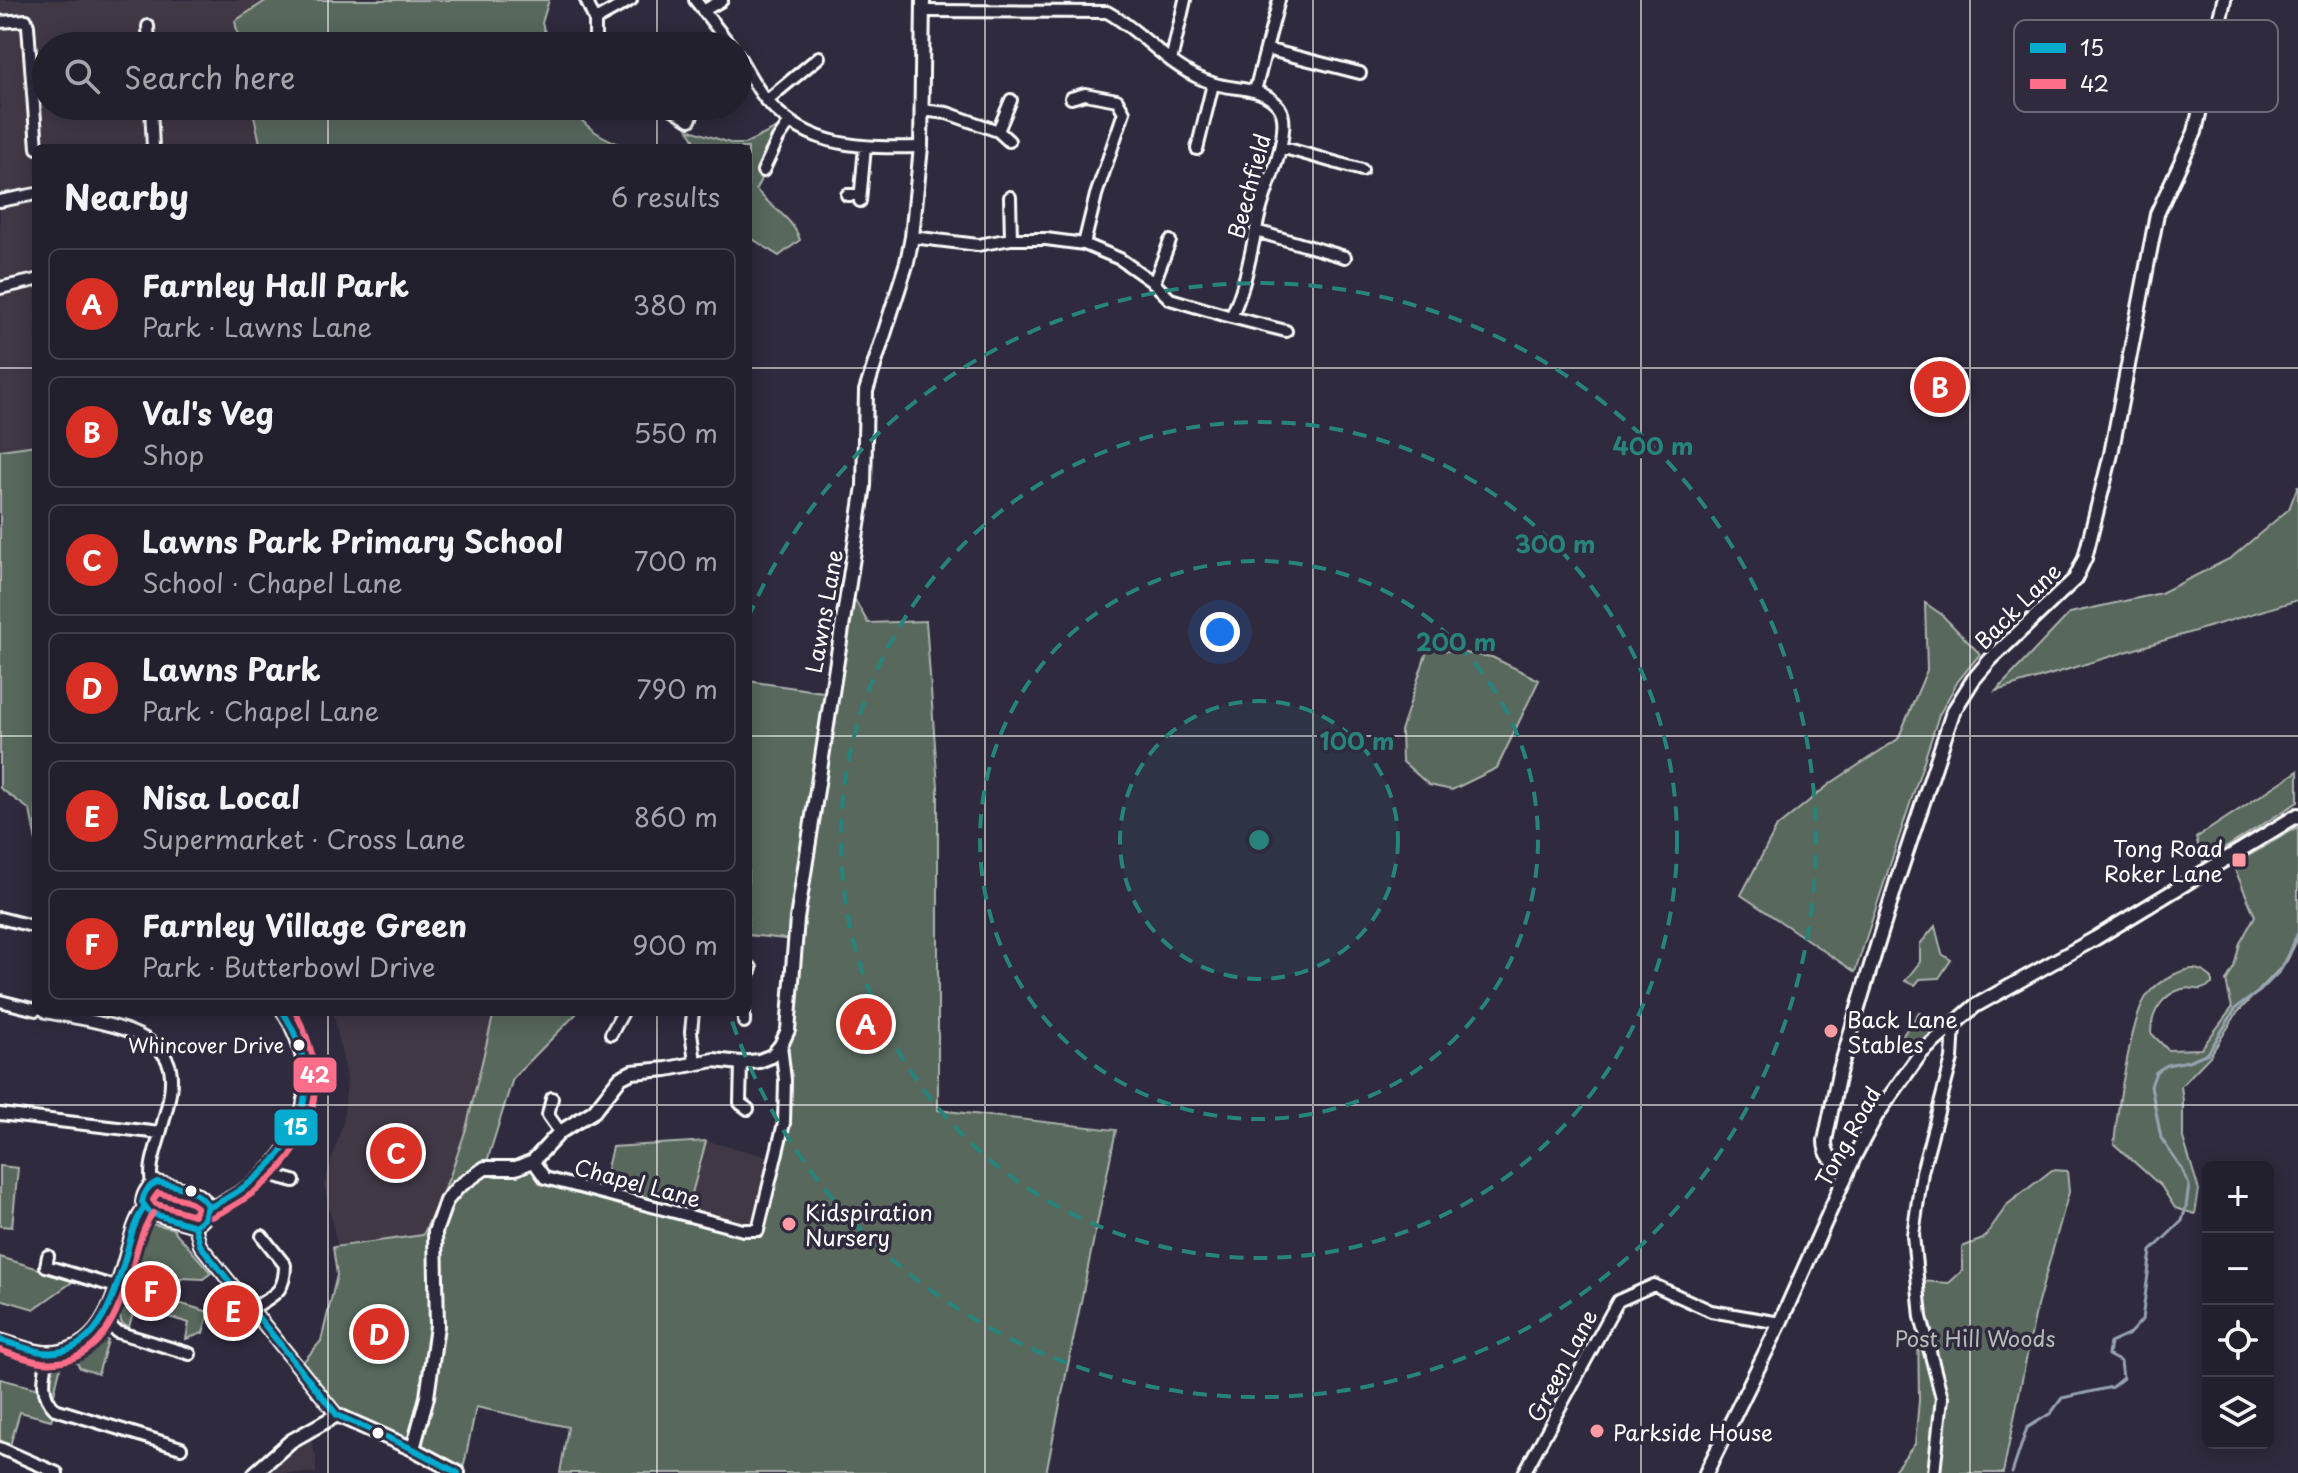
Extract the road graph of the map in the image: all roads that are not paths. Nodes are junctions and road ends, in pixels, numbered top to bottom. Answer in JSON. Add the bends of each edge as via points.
{"nodes":[{"id":1,"x":586,"y":0,"type":"edge"},
{"id":2,"x":631,"y":0,"type":"edge"},
{"id":3,"x":695,"y":0,"type":"edge"},
{"id":4,"x":722,"y":0,"type":"edge"},
{"id":5,"x":1185,"y":0,"type":"edge"},
{"id":6,"x":1279,"y":0,"type":"edge"},
{"id":7,"x":2224,"y":0,"type":"edge"},
{"id":8,"x":969,"y":5,"type":"edge"},
{"id":9,"x":923,"y":6,"type":"edge"},
{"id":10,"x":703,"y":11,"type":"junction"},
{"id":11,"x":595,"y":20,"type":"junction"},
{"id":12,"x":2220,"y":20,"type":"edge"},
{"id":13,"x":0,"y":22,"type":"edge"},
{"id":14,"x":148,"y":26,"type":"dead end"},
{"id":15,"x":148,"y":32,"type":"edge"},
{"id":16,"x":595,"y":32,"type":"edge"},
{"id":17,"x":720,"y":32,"type":"edge"},
{"id":18,"x":1266,"y":49,"type":"junction"},
{"id":19,"x":819,"y":57,"type":"dead end"},
{"id":20,"x":1171,"y":61,"type":"junction"},
{"id":21,"x":1360,"y":73,"type":"dead end"},
{"id":22,"x":752,"y":78,"type":"edge"},
{"id":23,"x":32,"y":80,"type":"edge"},
{"id":24,"x":1213,"y":84,"type":"junction"},
{"id":25,"x":1255,"y":91,"type":"junction"},
{"id":26,"x":1071,"y":98,"type":"dead end"},
{"id":27,"x":1011,"y":100,"type":"dead end"},
{"id":28,"x":766,"y":101,"type":"junction"},
{"id":29,"x":921,"y":110,"type":"junction"},
{"id":30,"x":2199,"y":112,"type":"edge"},
{"id":31,"x":35,"y":120,"type":"edge"},
{"id":32,"x":152,"y":120,"type":"edge"},
{"id":33,"x":790,"y":122,"type":"junction"},
{"id":34,"x":998,"y":131,"type":"junction"},
{"id":35,"x":1009,"y":141,"type":"dead end"},
{"id":36,"x":37,"y":144,"type":"edge"},
{"id":37,"x":153,"y":144,"type":"edge"},
{"id":38,"x":865,"y":147,"type":"junction"},
{"id":39,"x":921,"y":147,"type":"junction"},
{"id":40,"x":1281,"y":147,"type":"junction"},
{"id":41,"x":1197,"y":149,"type":"dead end"},
{"id":42,"x":1362,"y":170,"type":"dead end"},
{"id":43,"x":763,"y":171,"type":"dead end"},
{"id":44,"x":32,"y":195,"type":"edge"},
{"id":45,"x":847,"y":195,"type":"dead end"},
{"id":46,"x":1010,"y":197,"type":"dead end"},
{"id":47,"x":0,"y":201,"type":"edge"},
{"id":48,"x":1256,"y":231,"type":"junction"},
{"id":49,"x":912,"y":237,"type":"junction"},
{"id":50,"x":1011,"y":239,"type":"junction"},
{"id":51,"x":1170,"y":241,"type":"dead end"},
{"id":52,"x":1084,"y":244,"type":"junction"},
{"id":53,"x":1345,"y":257,"type":"dead end"},
{"id":54,"x":32,"y":281,"type":"edge"},
{"id":55,"x":1154,"y":283,"type":"junction"},
{"id":56,"x":0,"y":288,"type":"edge"},
{"id":57,"x":1231,"y":317,"type":"junction"},
{"id":58,"x":1286,"y":331,"type":"dead end"},
{"id":59,"x":2298,"y":815,"type":"edge"},
{"id":60,"x":0,"y":918,"type":"edge"},
{"id":61,"x":32,"y":926,"type":"edge"},
{"id":62,"x":0,"y":1001,"type":"edge"},
{"id":63,"x":32,"y":1009,"type":"edge"},
{"id":64,"x":63,"y":1016,"type":"edge"},
{"id":65,"x":285,"y":1016,"type":"edge"},
{"id":66,"x":621,"y":1016,"type":"edge"},
{"id":67,"x":693,"y":1016,"type":"edge"},
{"id":68,"x":1954,"y":1024,"type":"junction"},
{"id":69,"x":611,"y":1034,"type":"dead end"},
{"id":70,"x":781,"y":1045,"type":"junction"},
{"id":71,"x":695,"y":1062,"type":"junction"},
{"id":72,"x":741,"y":1063,"type":"junction"},
{"id":73,"x":552,"y":1098,"type":"dead end"},
{"id":74,"x":727,"y":1106,"type":"dead end"},
{"id":75,"x":0,"y":1114,"type":"edge"},
{"id":76,"x":560,"y":1132,"type":"junction"},
{"id":77,"x":160,"y":1133,"type":"junction"},
{"id":78,"x":533,"y":1161,"type":"junction"},
{"id":79,"x":1847,"y":1172,"type":"junction"},
{"id":80,"x":264,"y":1173,"type":"junction"},
{"id":81,"x":294,"y":1181,"type":"dead end"},
{"id":82,"x":152,"y":1184,"type":"junction"},
{"id":83,"x":145,"y":1207,"type":"junction"},
{"id":84,"x":208,"y":1208,"type":"junction"},
{"id":85,"x":195,"y":1226,"type":"junction"},
{"id":86,"x":758,"y":1230,"type":"joint"},
{"id":87,"x":262,"y":1236,"type":"dead end"},
{"id":88,"x":48,"y":1256,"type":"dead end"},
{"id":89,"x":116,"y":1287,"type":"junction"},
{"id":90,"x":250,"y":1310,"type":"junction"},
{"id":91,"x":104,"y":1320,"type":"junction"},
{"id":92,"x":1780,"y":1323,"type":"junction"},
{"id":93,"x":0,"y":1340,"type":"edge"},
{"id":94,"x":49,"y":1352,"type":"junction"},
{"id":95,"x":190,"y":1354,"type":"dead end"},
{"id":96,"x":337,"y":1415,"type":"junction"},
{"id":97,"x":0,"y":1448,"type":"edge"},
{"id":98,"x":181,"y":1448,"type":"dead end"},
{"id":99,"x":413,"y":1449,"type":"junction"},
{"id":100,"x":57,"y":1473,"type":"edge"},
{"id":101,"x":255,"y":1473,"type":"edge"},
{"id":102,"x":458,"y":1473,"type":"edge"},
{"id":103,"x":1524,"y":1473,"type":"edge"},
{"id":104,"x":1706,"y":1473,"type":"edge"},
{"id":105,"x":1934,"y":1473,"type":"edge"}],
"edges":[{"from":1,"to":11,"type":"street"},
{"from":2,"to":11,"type":"street"},
{"from":3,"to":10,"type":"street"},
{"from":4,"to":10,"type":"street"},
{"from":5,"to":20,"type":"street"},
{"from":6,"to":18,"type":"street"},
{"from":7,"to":12,"type":"street","name":"Back Lane"},
{"from":8,"to":9,"type":"street"},
{"from":8,"to":20,"type":"street","via":[[1107,12]]},
{"from":9,"to":29,"type":"street","name":"Lawns Lane"},
{"from":10,"to":17,"type":"street"},
{"from":11,"to":16,"type":"street"},
{"from":13,"to":23,"type":"street","via":[[26,20]]},
{"from":14,"to":15,"type":"street"},
{"from":18,"to":21,"type":"street"},
{"from":18,"to":25,"type":"street"},
{"from":19,"to":28,"type":"street"},
{"from":20,"to":24,"type":"street"},
{"from":22,"to":28,"type":"street"},
{"from":24,"to":25,"type":"street"},
{"from":24,"to":41,"type":"street"},
{"from":25,"to":40,"type":"street","name":"Beechfield","via":[[1281,110]]},
{"from":26,"to":52,"type":"street","via":[[1085,94],[1117,100],[1124,112]]},
{"from":27,"to":34,"type":"street"},
{"from":28,"to":33,"type":"street"},
{"from":29,"to":34,"type":"street"},
{"from":29,"to":39,"type":"street","name":"Lawns Lane"},
{"from":30,"to":79,"type":"street","name":"Back Lane","via":[[2157,214],[2114,440],[2085,558],[2075,579],[1990,660],[1953,712],[1839,1073],[1825,1150]]},
{"from":31,"to":36,"type":"street"},
{"from":32,"to":37,"type":"street"},
{"from":33,"to":38,"type":"street","via":[[827,141]]},
{"from":33,"to":43,"type":"street"},
{"from":34,"to":35,"type":"street"},
{"from":38,"to":39,"type":"street"},
{"from":38,"to":45,"type":"street","via":[[860,198]]},
{"from":39,"to":49,"type":"street","name":"Lawns Lane"},
{"from":40,"to":42,"type":"street"},
{"from":40,"to":48,"type":"street","name":"Beechfield"},
{"from":44,"to":47,"type":"street"},
{"from":46,"to":50,"type":"street"},
{"from":48,"to":53,"type":"street"},
{"from":48,"to":57,"type":"street","name":"Beechfield","via":[[1242,294]]},
{"from":49,"to":50,"type":"street","via":[[978,245]]},
{"from":49,"to":70,"type":"street","name":"Lawns Lane","via":[[866,391],[864,486],[799,905],[788,1030]]},
{"from":50,"to":52,"type":"street"},
{"from":51,"to":55,"type":"street"},
{"from":52,"to":55,"type":"street","via":[[1120,259]]},
{"from":54,"to":56,"type":"street"},
{"from":55,"to":57,"type":"street","via":[[1170,299]]},
{"from":57,"to":58,"type":"street"},
{"from":59,"to":68,"type":"street","name":"Tong Road","via":[[1975,1006]]},
{"from":60,"to":61,"type":"street"},
{"from":62,"to":63,"type":"street"},
{"from":64,"to":77,"type":"street","via":[[136,1033],[163,1051],[170,1092]]},
{"from":65,"to":80,"type":"street","via":[[301,1048],[305,1100],[288,1146]]},
{"from":66,"to":69,"type":"street"},
{"from":67,"to":71,"type":"street"},
{"from":68,"to":79,"type":"street","name":"Tong Road","via":[[1921,1053],[1876,1116]]},
{"from":68,"to":105,"type":"street","via":[[1952,1059],[1922,1172],[1913,1235],[1921,1317],[1942,1398]]},
{"from":70,"to":72,"type":"street","via":[[772,1056]]},
{"from":70,"to":86,"type":"street","name":"Lawns Lane","via":[[784,1123]]},
{"from":71,"to":72,"type":"street"},
{"from":71,"to":76,"type":"street","via":[[620,1078],[594,1111]]},
{"from":72,"to":74,"type":"street","via":[[744,1106]]},
{"from":73,"to":76,"type":"street","via":[[548,1115]]},
{"from":75,"to":77,"type":"street"},
{"from":76,"to":78,"type":"street"},
{"from":77,"to":82,"type":"street","via":[[150,1170]]},
{"from":78,"to":86,"type":"street","name":"Chapel Lane","via":[[545,1178]]},
{"from":78,"to":99,"type":"street","via":[[516,1168],[485,1168],[458,1187],[439,1216],[437,1326]]},
{"from":79,"to":92,"type":"street","name":"Tong Road"},
{"from":80,"to":81,"type":"street"},
{"from":80,"to":84,"type":"street"},
{"from":82,"to":83,"type":"street","via":[[142,1196]]},
{"from":82,"to":84,"type":"street","via":[[201,1195]]},
{"from":83,"to":85,"type":"street"},
{"from":83,"to":89,"type":"street"},
{"from":84,"to":85,"type":"street"},
{"from":85,"to":90,"type":"street","via":[[200,1245]]},
{"from":87,"to":90,"type":"street","via":[[285,1265],[285,1284]]},
{"from":88,"to":89,"type":"street","via":[[46,1266]]},
{"from":89,"to":91,"type":"street"},
{"from":90,"to":96,"type":"street"},
{"from":91,"to":94,"type":"street","via":[[82,1341]]},
{"from":91,"to":95,"type":"street","via":[[117,1332]]},
{"from":92,"to":103,"type":"street","name":"Green Lane","via":[[1711,1311],[1654,1285],[1618,1301]]},
{"from":92,"to":104,"type":"street","name":"Tong Road"},
{"from":93,"to":94,"type":"street"},
{"from":94,"to":98,"type":"street","via":[[44,1390],[55,1409]]},
{"from":96,"to":99,"type":"street"},
{"from":96,"to":101,"type":"street","via":[[291,1441]]},
{"from":97,"to":100,"type":"street"},
{"from":99,"to":102,"type":"street"}]}
